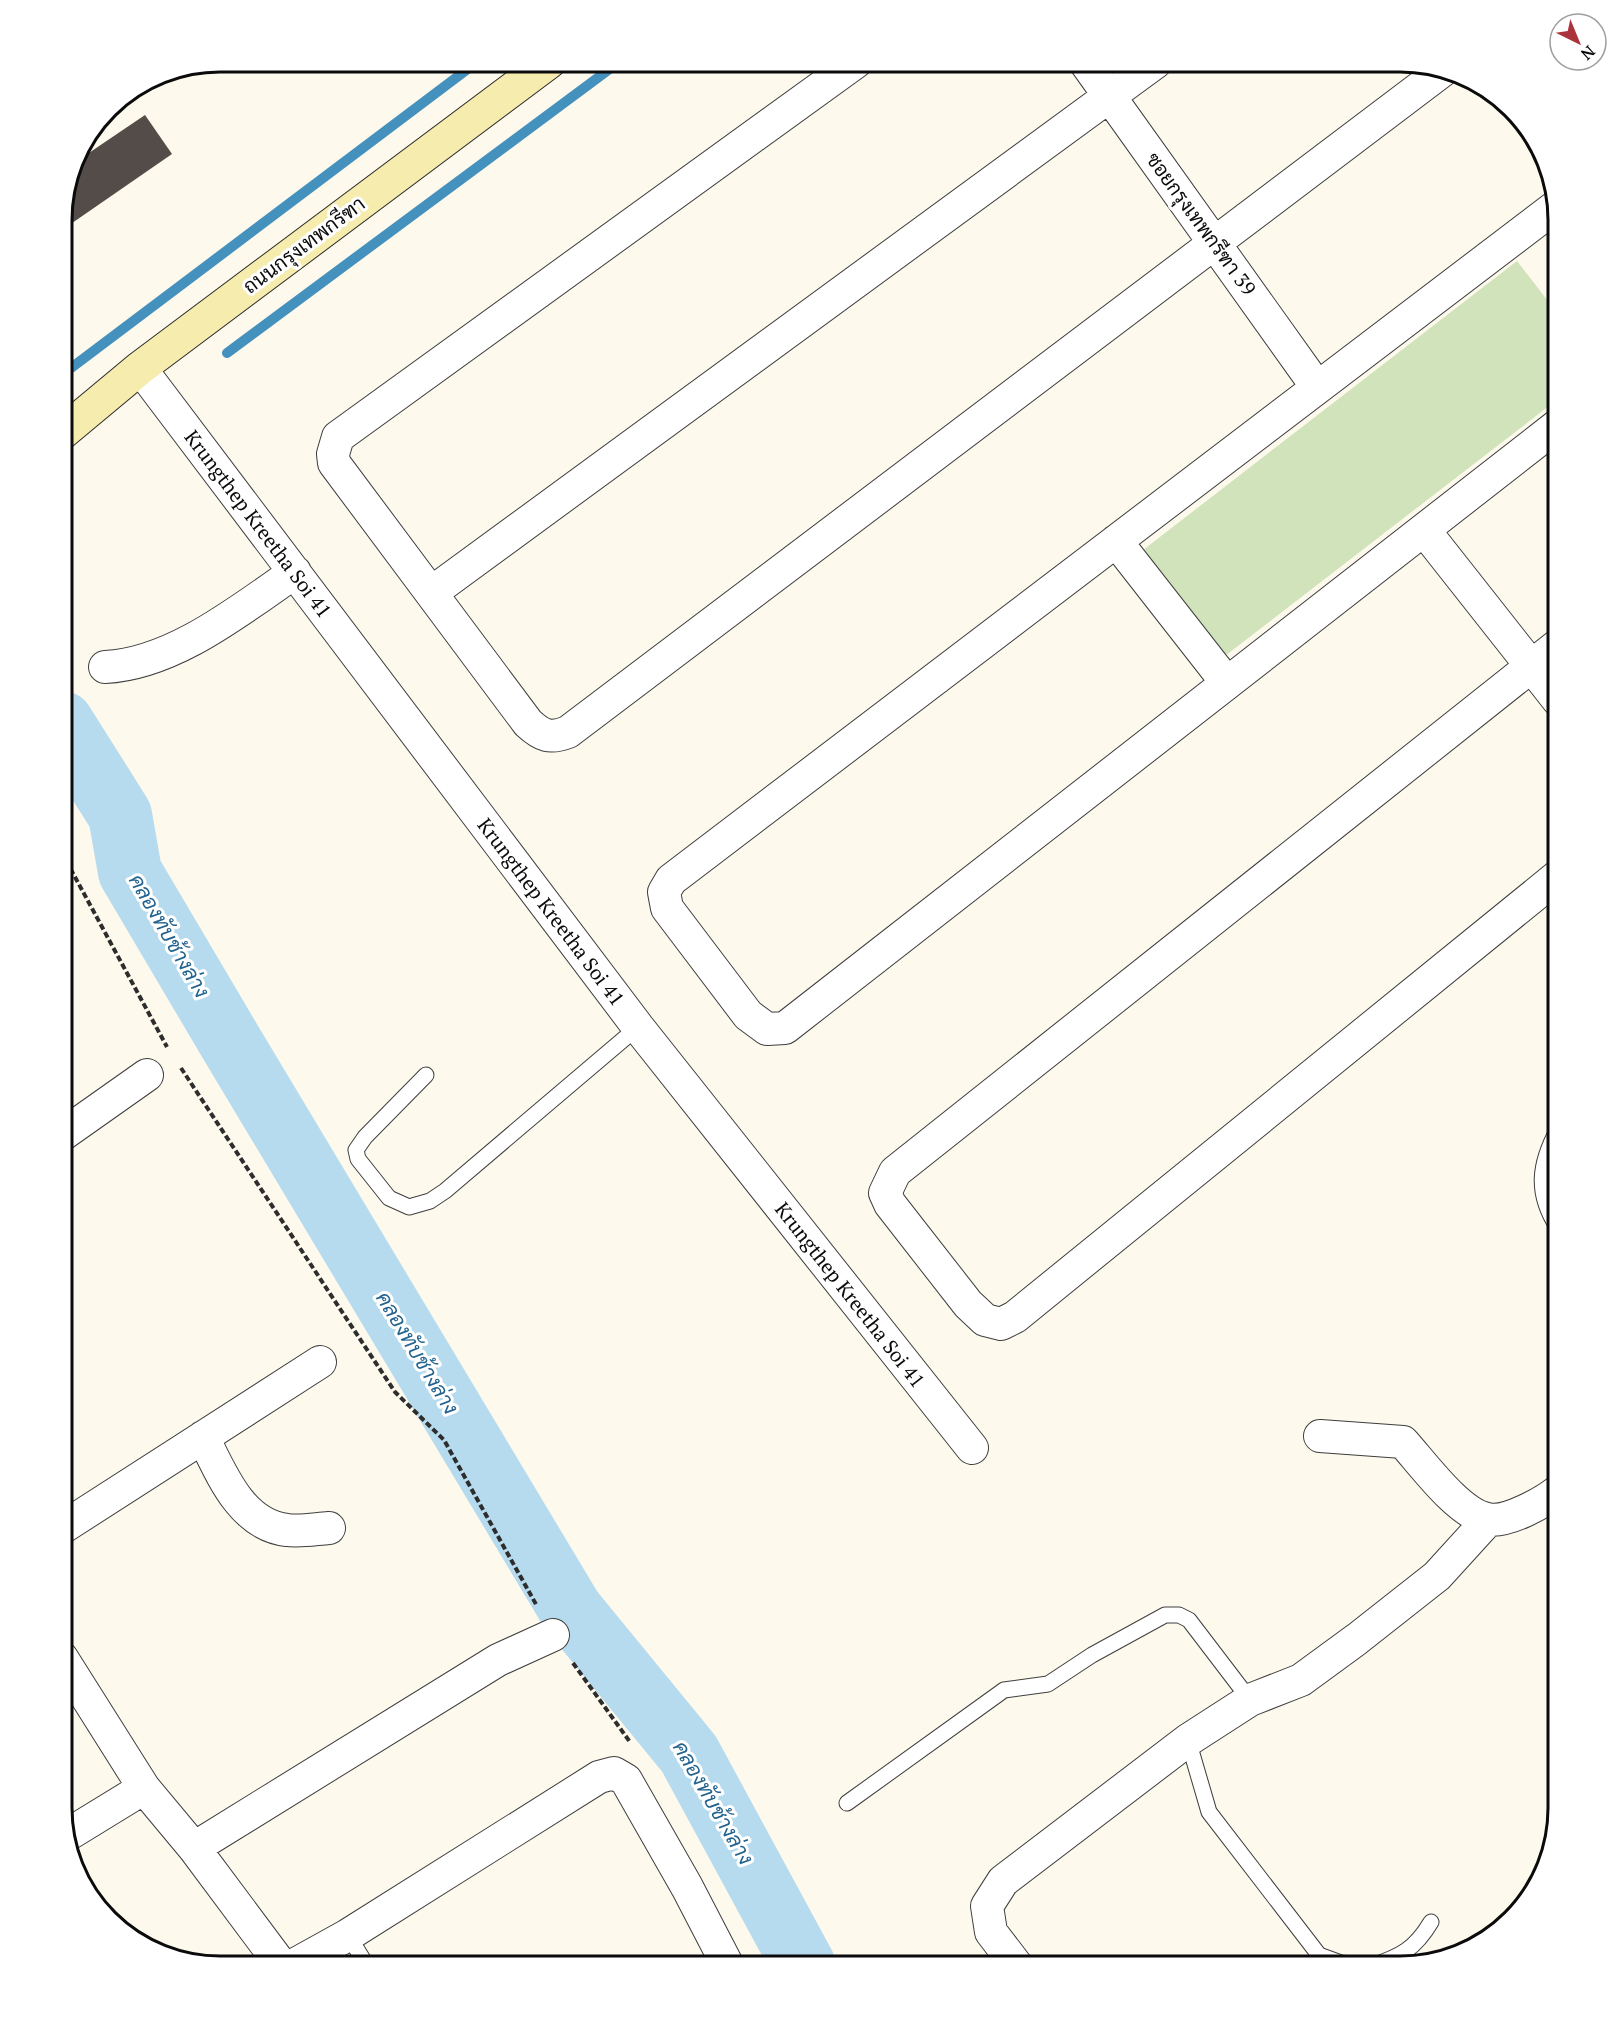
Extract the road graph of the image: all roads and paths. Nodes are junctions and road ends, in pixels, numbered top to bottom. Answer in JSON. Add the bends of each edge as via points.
{"nodes":[{"id":1,"x":536,"y":72,"type":"edge"},
{"id":2,"x":842,"y":72,"type":"edge"},
{"id":3,"x":1092,"y":72,"type":"edge"},
{"id":4,"x":1142,"y":72,"type":"edge"},
{"id":5,"x":1435,"y":76,"type":"edge"},
{"id":6,"x":1110,"y":96,"type":"junction"},
{"id":7,"x":1548,"y":213,"type":"edge"},
{"id":8,"x":1214,"y":242,"type":"junction"},
{"id":9,"x":140,"y":368,"type":"junction"},
{"id":10,"x":1317,"y":387,"type":"junction"},
{"id":11,"x":72,"y":423,"type":"edge"},
{"id":12,"x":1548,"y":433,"type":"edge"},
{"id":13,"x":1424,"y":530,"type":"junction"},
{"id":14,"x":1116,"y":541,"type":"junction"},
{"id":15,"x":295,"y":572,"type":"junction"},
{"id":16,"x":431,"y":593,"type":"junction"},
{"id":17,"x":1548,"y":653,"type":"edge"},
{"id":18,"x":1532,"y":666,"type":"junction"},
{"id":19,"x":105,"y":667,"type":"dead end"},
{"id":20,"x":1227,"y":683,"type":"junction"},
{"id":21,"x":1548,"y":687,"type":"edge"},
{"id":22,"x":72,"y":871,"type":"edge"},
{"id":23,"x":1548,"y":884,"type":"edge"},
{"id":24,"x":638,"y":1027,"type":"junction"},
{"id":25,"x":168,"y":1048,"type":"dead end"},
{"id":26,"x":174,"y":1058,"type":"dead end"},
{"id":27,"x":147,"y":1075,"type":"dead end"},
{"id":28,"x":426,"y":1075,"type":"dead end"},
{"id":29,"x":72,"y":1128,"type":"edge"},
{"id":30,"x":1548,"y":1149,"type":"edge"},
{"id":31,"x":1548,"y":1213,"type":"edge"},
{"id":32,"x":320,"y":1362,"type":"dead end"},
{"id":33,"x":1320,"y":1436,"type":"dead end"},
{"id":34,"x":203,"y":1437,"type":"junction"},
{"id":35,"x":972,"y":1448,"type":"dead end"},
{"id":36,"x":1548,"y":1498,"type":"edge"},
{"id":37,"x":1488,"y":1520,"type":"junction"},
{"id":38,"x":72,"y":1522,"type":"edge"},
{"id":39,"x":329,"y":1528,"type":"dead end"},
{"id":40,"x":554,"y":1635,"type":"junction"},
{"id":41,"x":72,"y":1683,"type":"edge"},
{"id":42,"x":1250,"y":1700,"type":"junction"},
{"id":43,"x":1188,"y":1740,"type":"junction"},
{"id":44,"x":635,"y":1749,"type":"dead end"},
{"id":45,"x":144,"y":1788,"type":"junction"},
{"id":46,"x":848,"y":1803,"type":"dead end"},
{"id":47,"x":74,"y":1831,"type":"edge"},
{"id":48,"x":194,"y":1848,"type":"junction"},
{"id":49,"x":1431,"y":1922,"type":"dead end"},
{"id":50,"x":348,"y":1935,"type":"junction"},
{"id":51,"x":275,"y":1956,"type":"edge"},
{"id":52,"x":310,"y":1956,"type":"edge"},
{"id":53,"x":361,"y":1956,"type":"edge"},
{"id":54,"x":723,"y":1956,"type":"edge"},
{"id":55,"x":1009,"y":1956,"type":"edge"},
{"id":56,"x":1322,"y":1956,"type":"edge"},
{"id":57,"x":1398,"y":1956,"type":"edge"}],
"edges":[{"from":1,"to":9,"type":"main road","name":"ถนนกรุงเทพกรีฑา"},
{"from":2,"to":16,"type":"street","via":[[338,437],[334,463]]},
{"from":3,"to":6,"type":"street","name":"ซอยกรุงเทพกรีฑา 39"},
{"from":4,"to":6,"type":"street"},
{"from":5,"to":8,"type":"street"},
{"from":6,"to":8,"type":"street","name":"ซอยกรุงเทพกรีฑา 39"},
{"from":6,"to":16,"type":"street"},
{"from":7,"to":10,"type":"street"},
{"from":8,"to":10,"type":"street","name":"ซอยกรุงเทพกรีฑา 39"},
{"from":8,"to":16,"type":"street","via":[[568,732],[554,737],[540,734],[528,723]]},
{"from":9,"to":11,"type":"main road","name":"ถนนกรุงเทพกรีฑา"},
{"from":9,"to":15,"type":"street","name":"Krungthep Kreetha Soi 41"},
{"from":10,"to":14,"type":"street"},
{"from":12,"to":13,"type":"street"},
{"from":13,"to":18,"type":"street"},
{"from":13,"to":20,"type":"street"},
{"from":14,"to":20,"type":"street"},
{"from":14,"to":20,"type":"street","via":[[671,880],[664,892],[668,909],[748,1015],[767,1029],[785,1028]]},
{"from":15,"to":19,"type":"street","via":[[201,637],[127,666]]},
{"from":15,"to":24,"type":"street","name":"Krungthep Kreetha Soi 41"},
{"from":17,"to":18,"type":"street"},
{"from":18,"to":21,"type":"street"},
{"from":18,"to":23,"type":"street","via":[[895,1172],[885,1193],[890,1204],[968,1304],[985,1320],[1001,1324]]},
{"from":22,"to":25,"type":"path"},
{"from":24,"to":28,"type":"lane","via":[[445,1191],[430,1201],[409,1207],[389,1198],[358,1159],[356,1150],[364,1137]]},
{"from":24,"to":35,"type":"street","name":"Krungthep Kreetha Soi 41"},
{"from":26,"to":40,"type":"path","via":[[395,1392],[444,1440]]},
{"from":27,"to":29,"type":"street"},
{"from":30,"to":31,"type":"lane","via":[[1542,1176]]},
{"from":32,"to":34,"type":"street"},
{"from":33,"to":37,"type":"street","via":[[1403,1442],[1466,1509]]},
{"from":34,"to":38,"type":"street"},
{"from":34,"to":39,"type":"street","via":[[233,1496],[258,1519],[285,1530]]},
{"from":36,"to":37,"type":"street","via":[[1534,1509]]},
{"from":37,"to":42,"type":"street","via":[[1437,1576],[1357,1639],[1301,1680]]},
{"from":40,"to":44,"type":"path"},
{"from":40,"to":48,"type":"street","via":[[498,1660]]},
{"from":41,"to":45,"type":"street"},
{"from":42,"to":43,"type":"street"},
{"from":42,"to":46,"type":"lane","via":[[1189,1620],[1165,1615],[1048,1684],[1004,1690]]},
{"from":43,"to":55,"type":"street","via":[[1003,1881],[987,1906],[991,1932]]},
{"from":43,"to":56,"type":"lane","via":[[1209,1812]]},
{"from":45,"to":47,"type":"street"},
{"from":45,"to":48,"type":"street"},
{"from":48,"to":51,"type":"street"},
{"from":49,"to":57,"type":"lane","via":[[1419,1942]]},
{"from":50,"to":52,"type":"street"},
{"from":50,"to":53,"type":"lane"},
{"from":50,"to":54,"type":"street","via":[[599,1777],[614,1773],[626,1780]]}]}
